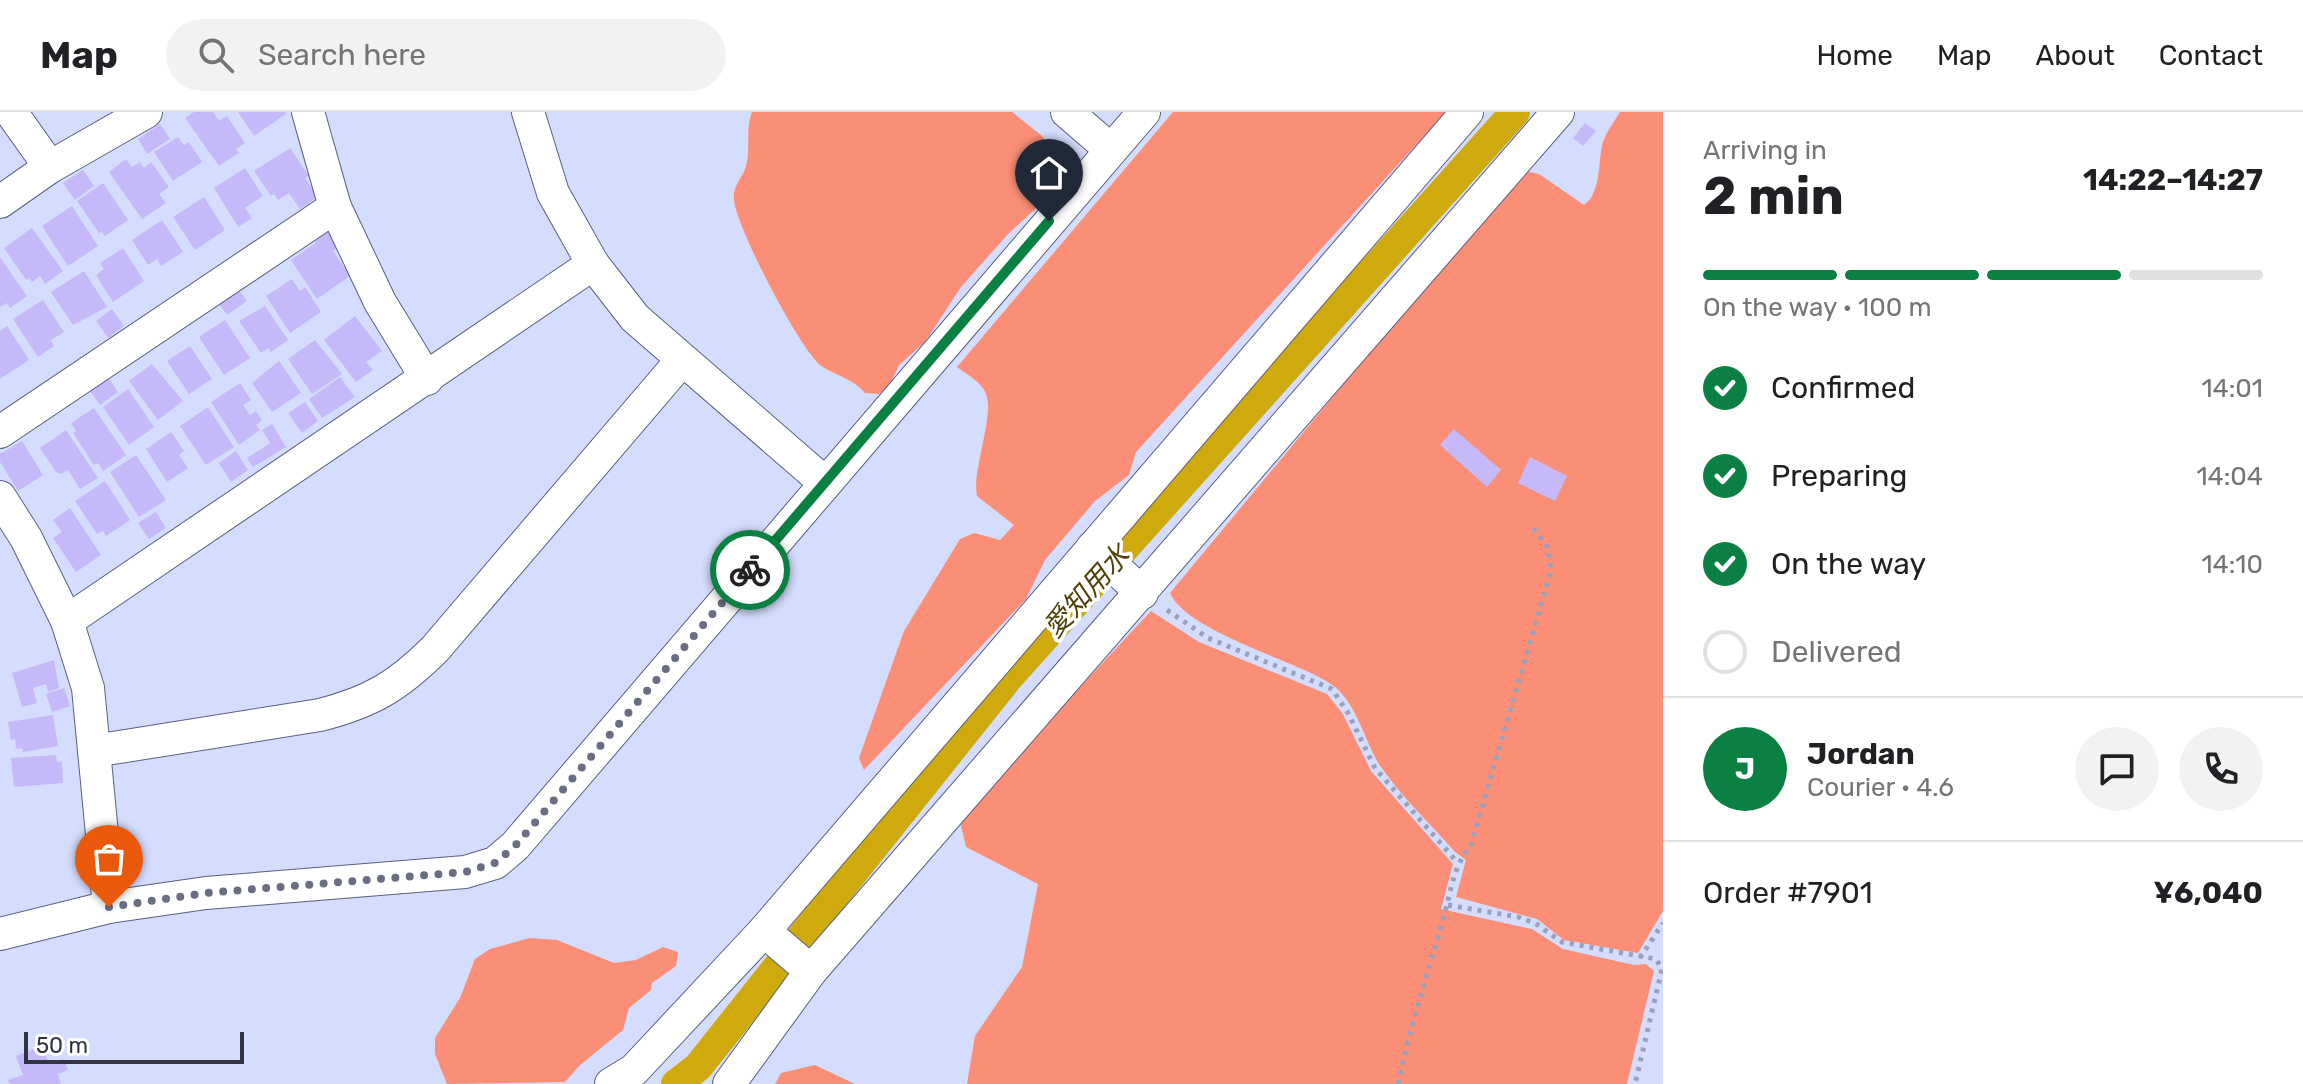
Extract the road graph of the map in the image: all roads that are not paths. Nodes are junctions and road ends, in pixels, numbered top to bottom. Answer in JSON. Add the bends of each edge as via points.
{"nodes":[{"id":1,"x":11,"y":112,"type":"edge"},
{"id":2,"x":146,"y":112,"type":"edge"},
{"id":3,"x":308,"y":112,"type":"edge"},
{"id":4,"x":528,"y":112,"type":"edge"},
{"id":5,"x":1067,"y":112,"type":"edge"},
{"id":6,"x":1144,"y":112,"type":"edge"},
{"id":7,"x":1467,"y":112,"type":"edge"},
{"id":8,"x":1558,"y":112,"type":"edge"},
{"id":9,"x":1111,"y":150,"type":"junction"},
{"id":10,"x":50,"y":167,"type":"junction"},
{"id":11,"x":0,"y":202,"type":"edge"},
{"id":12,"x":335,"y":207,"type":"junction"},
{"id":13,"x":593,"y":264,"type":"junction"},
{"id":14,"x":682,"y":360,"type":"junction"},
{"id":15,"x":427,"y":379,"type":"junction"},
{"id":16,"x":0,"y":432,"type":"edge"},
{"id":17,"x":824,"y":482,"type":"junction"},
{"id":18,"x":0,"y":497,"type":"edge"},
{"id":19,"x":1099,"y":552,"type":"junction"},
{"id":20,"x":1139,"y":590,"type":"junction"},
{"id":21,"x":67,"y":621,"type":"junction"},
{"id":22,"x":94,"y":751,"type":"junction"},
{"id":23,"x":109,"y":907,"type":"junction"},
{"id":24,"x":767,"y":933,"type":"junction"},
{"id":25,"x":0,"y":934,"type":"edge"},
{"id":26,"x":809,"y":969,"type":"junction"},
{"id":27,"x":611,"y":1084,"type":"edge"},
{"id":28,"x":729,"y":1084,"type":"edge"}],
"edges":[{"from":1,"to":10,"type":"street"},
{"from":2,"to":10,"type":"street"},
{"from":3,"to":12,"type":"street"},
{"from":4,"to":13,"type":"street","via":[[553,193]]},
{"from":5,"to":9,"type":"street"},
{"from":6,"to":9,"type":"street"},
{"from":7,"to":19,"type":"street"},
{"from":8,"to":20,"type":"street"},
{"from":9,"to":17,"type":"street"},
{"from":10,"to":11,"type":"street"},
{"from":12,"to":15,"type":"street","via":[[380,302]]},
{"from":12,"to":16,"type":"street"},
{"from":13,"to":14,"type":"street","via":[[635,318]]},
{"from":13,"to":15,"type":"street"},
{"from":14,"to":17,"type":"street"},
{"from":14,"to":22,"type":"street","via":[[405,680],[352,707],[320,715]]},
{"from":15,"to":21,"type":"street"},
{"from":17,"to":23,"type":"street","via":[[495,863],[465,872],[206,893]]},
{"from":18,"to":21,"type":"street"},
{"from":19,"to":20,"type":"street"},
{"from":19,"to":24,"type":"street"},
{"from":20,"to":26,"type":"street"},
{"from":21,"to":22,"type":"street","via":[[88,688]]},
{"from":22,"to":23,"type":"street"},
{"from":23,"to":25,"type":"street"},
{"from":24,"to":26,"type":"street"},
{"from":24,"to":27,"type":"street","via":[[634,1070]]},
{"from":26,"to":28,"type":"street"}]}
